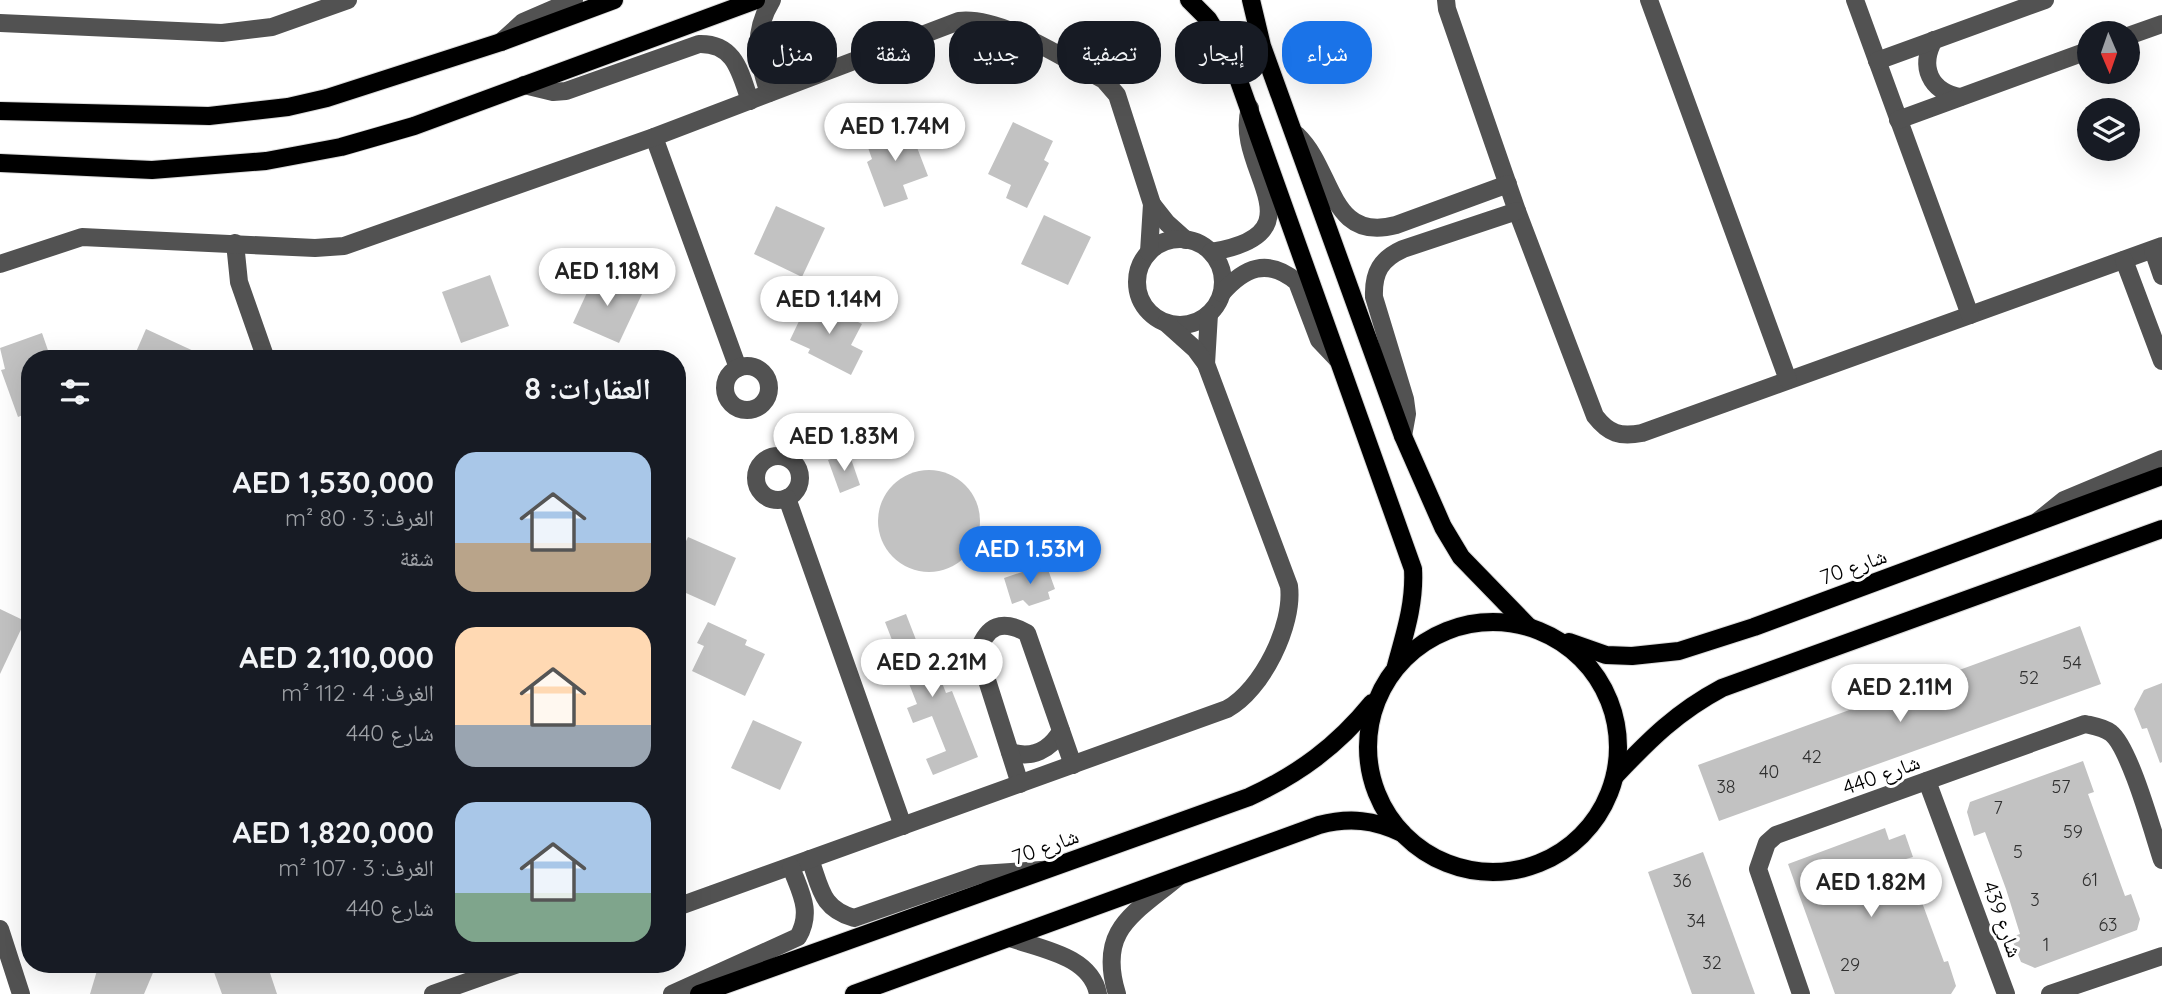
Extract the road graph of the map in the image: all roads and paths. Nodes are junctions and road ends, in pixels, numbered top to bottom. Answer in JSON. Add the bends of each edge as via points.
{"nodes":[{"id":1,"x":348,"y":0,"type":"edge"},
{"id":2,"x":574,"y":0,"type":"edge"},
{"id":3,"x":614,"y":0,"type":"edge"},
{"id":4,"x":756,"y":0,"type":"edge"},
{"id":5,"x":772,"y":0,"type":"edge"},
{"id":6,"x":1189,"y":0,"type":"edge"},
{"id":7,"x":1251,"y":0,"type":"edge"},
{"id":8,"x":1447,"y":0,"type":"edge"},
{"id":9,"x":1649,"y":0,"type":"edge"},
{"id":10,"x":1855,"y":0,"type":"edge"},
{"id":11,"x":2045,"y":0,"type":"edge"},
{"id":12,"x":0,"y":23,"type":"edge"},
{"id":13,"x":2162,"y":24,"type":"edge"},
{"id":14,"x":2140,"y":32,"type":"edge"},
{"id":15,"x":1934,"y":40,"type":"junction"},
{"id":16,"x":501,"y":41,"type":"junction"},
{"id":17,"x":2077,"y":55,"type":"edge"},
{"id":18,"x":1877,"y":61,"type":"junction"},
{"id":19,"x":524,"y":85,"type":"junction"},
{"id":20,"x":769,"y":93,"type":"junction"},
{"id":21,"x":1960,"y":97,"type":"junction"},
{"id":22,"x":750,"y":100,"type":"junction"},
{"id":23,"x":1250,"y":108,"type":"junction"},
{"id":24,"x":0,"y":111,"type":"edge"},
{"id":25,"x":1898,"y":120,"type":"junction"},
{"id":26,"x":1297,"y":135,"type":"junction"},
{"id":27,"x":654,"y":137,"type":"junction"},
{"id":28,"x":0,"y":163,"type":"edge"},
{"id":29,"x":1508,"y":184,"type":"junction"},
{"id":30,"x":1152,"y":204,"type":"junction"},
{"id":31,"x":1517,"y":211,"type":"junction"},
{"id":32,"x":1186,"y":240,"type":"junction"},
{"id":33,"x":235,"y":243,"type":"junction"},
{"id":34,"x":2157,"y":248,"type":"edge"},
{"id":35,"x":1149,"y":252,"type":"junction"},
{"id":36,"x":1211,"y":252,"type":"junction"},
{"id":37,"x":2124,"y":260,"type":"junction"},
{"id":38,"x":0,"y":264,"type":"edge"},
{"id":39,"x":2162,"y":276,"type":"edge"},
{"id":40,"x":1222,"y":293,"type":"junction"},
{"id":41,"x":1209,"y":314,"type":"junction"},
{"id":42,"x":1970,"y":315,"type":"junction"},
{"id":43,"x":1166,"y":323,"type":"junction"},
{"id":44,"x":263,"y":350,"type":"edge"},
{"id":45,"x":1337,"y":359,"type":"junction"},
{"id":46,"x":2162,"y":361,"type":"edge"},
{"id":47,"x":1206,"y":364,"type":"junction"},
{"id":48,"x":738,"y":368,"type":"dead end"},
{"id":49,"x":1788,"y":380,"type":"junction"},
{"id":50,"x":1403,"y":436,"type":"junction"},
{"id":51,"x":2162,"y":459,"type":"edge"},
{"id":52,"x":2162,"y":476,"type":"edge"},
{"id":53,"x":787,"y":498,"type":"dead end"},
{"id":54,"x":2037,"y":522,"type":"junction"},
{"id":55,"x":2162,"y":529,"type":"edge"},
{"id":56,"x":1528,"y":626,"type":"junction"},
{"id":57,"x":1555,"y":638,"type":"junction"},
{"id":58,"x":1396,"y":667,"type":"junction"},
{"id":59,"x":1378,"y":695,"type":"junction"},
{"id":60,"x":1061,"y":731,"type":"junction"},
{"id":61,"x":1010,"y":752,"type":"junction"},
{"id":62,"x":1073,"y":765,"type":"junction"},
{"id":63,"x":1615,"y":776,"type":"junction"},
{"id":64,"x":1927,"y":781,"type":"junction"},
{"id":65,"x":1020,"y":784,"type":"junction"},
{"id":66,"x":904,"y":826,"type":"junction"},
{"id":67,"x":1403,"y":834,"type":"junction"},
{"id":68,"x":2162,"y":858,"type":"edge"},
{"id":69,"x":810,"y":859,"type":"junction"},
{"id":70,"x":790,"y":867,"type":"junction"},
{"id":71,"x":1048,"y":870,"type":"junction"},
{"id":72,"x":1178,"y":876,"type":"junction"},
{"id":73,"x":686,"y":904,"type":"edge"},
{"id":74,"x":0,"y":929,"type":"edge"},
{"id":75,"x":1010,"y":938,"type":"junction"},
{"id":76,"x":2162,"y":956,"type":"edge"},
{"id":77,"x":479,"y":973,"type":"edge"},
{"id":78,"x":21,"y":994,"type":"edge"},
{"id":79,"x":433,"y":994,"type":"edge"},
{"id":80,"x":672,"y":994,"type":"edge"},
{"id":81,"x":699,"y":994,"type":"edge"},
{"id":82,"x":854,"y":994,"type":"edge"},
{"id":83,"x":1098,"y":994,"type":"edge"},
{"id":84,"x":1117,"y":994,"type":"edge"},
{"id":85,"x":1801,"y":994,"type":"edge"},
{"id":86,"x":2006,"y":994,"type":"edge"},
{"id":87,"x":2050,"y":994,"type":"edge"}],
"edges":[{"from":1,"to":12,"type":"street","via":[[256,31]]},
{"from":2,"to":16,"type":"street","via":[[523,22]]},
{"from":3,"to":16,"type":"main road"},
{"from":4,"to":19,"type":"main road"},
{"from":5,"to":20,"type":"street","via":[[756,45]]},
{"from":6,"to":23,"type":"main road","via":[[1208,19],[1229,53]]},
{"from":7,"to":26,"type":"main road","via":[[1262,46]]},
{"from":8,"to":29,"type":"street"},
{"from":9,"to":49,"type":"street"},
{"from":10,"to":18,"type":"street"},
{"from":11,"to":15,"type":"street"},
{"from":13,"to":14,"type":"street"},
{"from":15,"to":18,"type":"street"},
{"from":15,"to":21,"type":"street","via":[[1926,64],[1929,77],[1947,94]]},
{"from":16,"to":24,"type":"main road","via":[[327,97],[249,113],[169,117]]},
{"from":17,"to":21,"type":"street"},
{"from":18,"to":25,"type":"street"},
{"from":19,"to":22,"type":"street","via":[[566,91],[699,44],[712,44],[730,53]]},
{"from":19,"to":28,"type":"main road","via":[[377,137],[266,161],[152,170]]},
{"from":20,"to":22,"type":"street"},
{"from":20,"to":30,"type":"street","via":[[959,21],[976,19],[1104,80],[1117,95]]},
{"from":21,"to":25,"type":"street"},
{"from":22,"to":27,"type":"street"},
{"from":23,"to":36,"type":"street","via":[[1247,139],[1269,198],[1266,223],[1250,242]]},
{"from":23,"to":45,"type":"main road"},
{"from":25,"to":42,"type":"street"},
{"from":26,"to":29,"type":"street","via":[[1315,157],[1341,213],[1366,228],[1396,225]]},
{"from":26,"to":50,"type":"main road"},
{"from":27,"to":33,"type":"street","via":[[344,246]]},
{"from":27,"to":48,"type":"street"},
{"from":29,"to":31,"type":"street"},
{"from":30,"to":32,"type":"street"},
{"from":30,"to":35,"type":"street"},
{"from":31,"to":49,"type":"street","via":[[1595,416],[1606,430],[1623,436],[1642,433]]},
{"from":31,"to":50,"type":"street","via":[[1403,249],[1378,267],[1374,297],[1405,399]]},
{"from":32,"to":35,"type":"street","via":[[1173,240]]},
{"from":32,"to":36,"type":"street"},
{"from":33,"to":38,"type":"street","via":[[82,237]]},
{"from":33,"to":44,"type":"street","via":[[239,282]]},
{"from":34,"to":37,"type":"street"},
{"from":34,"to":39,"type":"street"},
{"from":35,"to":43,"type":"street","via":[[1137,286],[1146,309]]},
{"from":36,"to":40,"type":"street","via":[[1222,271]]},
{"from":37,"to":42,"type":"street"},
{"from":37,"to":46,"type":"street"},
{"from":40,"to":41,"type":"street"},
{"from":40,"to":45,"type":"street","via":[[1247,270],[1268,267],[1289,275],[1297,282],[1319,341]]},
{"from":41,"to":43,"type":"street","via":[[1189,324]]},
{"from":41,"to":47,"type":"street"},
{"from":42,"to":49,"type":"street"},
{"from":43,"to":47,"type":"street"},
{"from":45,"to":58,"type":"main road","via":[[1413,569],[1410,615]]},
{"from":47,"to":62,"type":"street","via":[[1289,586],[1286,626],[1252,689],[1238,703]]},
{"from":50,"to":56,"type":"main road","via":[[1461,557]]},
{"from":51,"to":54,"type":"street","via":[[2064,500]]},
{"from":52,"to":54,"type":"main road","name":"شارع 70"},
{"from":53,"to":66,"type":"street"},
{"from":54,"to":57,"type":"main road","name":"شارع 70","via":[[1679,651],[1606,655]]},
{"from":55,"to":63,"type":"main road","via":[[1722,688],[1660,728]]},
{"from":56,"to":57,"type":"main road"},
{"from":56,"to":58,"type":"main road","via":[[1492,622],[1456,627],[1423,643]]},
{"from":57,"to":63,"type":"main road","via":[[1587,663],[1608,697],[1618,736]]},
{"from":58,"to":59,"type":"main road"},
{"from":59,"to":67,"type":"main road","via":[[1367,753],[1384,810]]},
{"from":59,"to":71,"type":"main road","name":"شارع 70","via":[[1352,728],[1287,779]]},
{"from":60,"to":61,"type":"street","via":[[1040,752]]},
{"from":60,"to":61,"type":"street","via":[[1027,633],[1013,625],[998,626],[984,636],[978,652]]},
{"from":60,"to":62,"type":"street"},
{"from":61,"to":65,"type":"street"},
{"from":62,"to":65,"type":"street"},
{"from":63,"to":67,"type":"main road","via":[[1600,811],[1576,840],[1526,867],[1488,871],[1451,864]]},
{"from":64,"to":68,"type":"street","name":"شارع 440","via":[[2068,728],[2100,727],[2113,734],[2125,752]]},
{"from":64,"to":85,"type":"street","name":"شارع 440","via":[[1776,835],[1767,843],[1758,869]]},
{"from":64,"to":86,"type":"street","name":"شارع 439"},
{"from":65,"to":66,"type":"street"},
{"from":66,"to":69,"type":"street"},
{"from":67,"to":72,"type":"main road","via":[[1371,821],[1336,821]]},
{"from":69,"to":70,"type":"street"},
{"from":69,"to":71,"type":"street","via":[[824,900],[837,913],[854,918],[981,874]]},
{"from":70,"to":73,"type":"street"},
{"from":70,"to":80,"type":"street","via":[[807,909],[806,924],[798,937]]},
{"from":71,"to":81,"type":"main road","name":"شارع 70"},
{"from":72,"to":75,"type":"main road"},
{"from":72,"to":84,"type":"street","via":[[1115,936],[1109,954]]},
{"from":74,"to":78,"type":"street"},
{"from":75,"to":82,"type":"main road"},
{"from":75,"to":83,"type":"street","via":[[1079,965],[1093,978]]},
{"from":76,"to":87,"type":"street"},
{"from":77,"to":79,"type":"street"}]}
